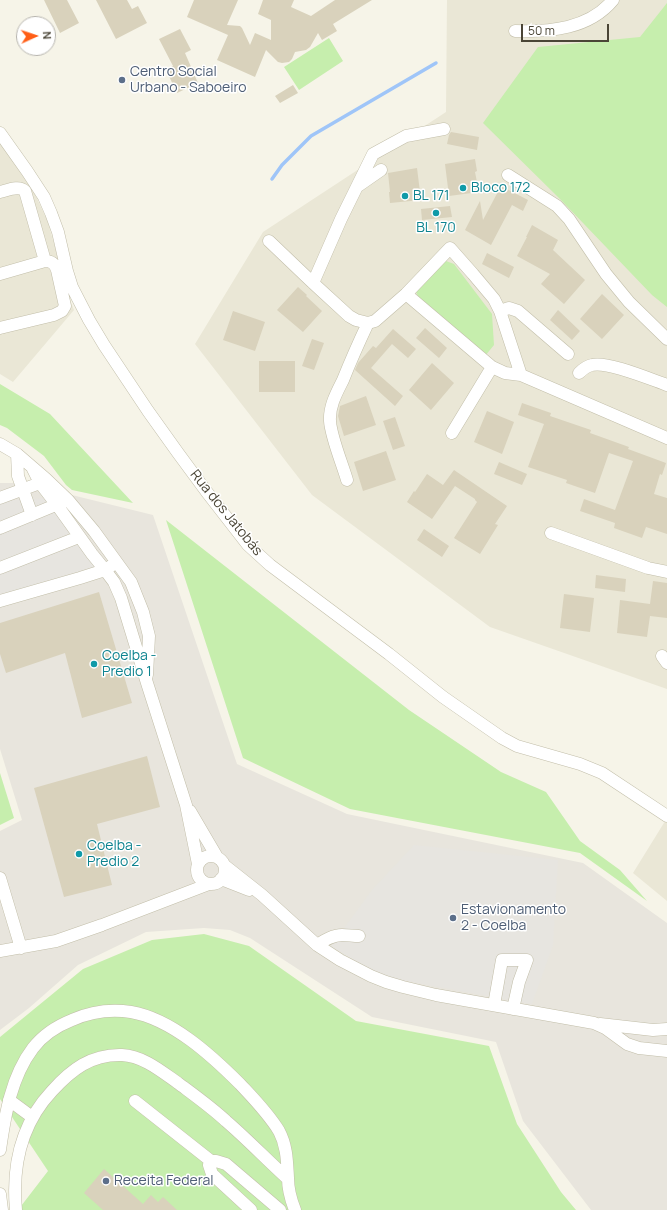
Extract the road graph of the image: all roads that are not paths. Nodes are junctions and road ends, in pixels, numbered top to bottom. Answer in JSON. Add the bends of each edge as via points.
{"nodes":[{"id":1,"x":613,"y":0,"type":"edge"},
{"id":2,"x":515,"y":31,"type":"dead end"},
{"id":3,"x":444,"y":129,"type":"dead end"},
{"id":4,"x":0,"y":133,"type":"edge"},
{"id":5,"x":381,"y":170,"type":"dead end"},
{"id":6,"x":508,"y":175,"type":"dead end"},
{"id":7,"x":357,"y":187,"type":"junction"},
{"id":8,"x":0,"y":192,"type":"edge"},
{"id":9,"x":269,"y":241,"type":"dead end"},
{"id":10,"x":45,"y":261,"type":"junction"},
{"id":11,"x":0,"y":274,"type":"edge"},
{"id":12,"x":313,"y":283,"type":"junction"},
{"id":13,"x":406,"y":294,"type":"junction"},
{"id":14,"x":500,"y":311,"type":"junction"},
{"id":15,"x":368,"y":323,"type":"junction"},
{"id":16,"x":0,"y":328,"type":"edge"},
{"id":17,"x":667,"y":339,"type":"edge"},
{"id":18,"x":568,"y":354,"type":"dead end"},
{"id":19,"x":492,"y":367,"type":"junction"},
{"id":20,"x":579,"y":373,"type":"dead end"},
{"id":21,"x":521,"y":375,"type":"junction"},
{"id":22,"x":667,"y":385,"type":"edge"},
{"id":23,"x":452,"y":432,"type":"dead end"},
{"id":24,"x":667,"y":438,"type":"edge"},
{"id":25,"x":0,"y":444,"type":"edge"},
{"id":26,"x":17,"y":454,"type":"junction"},
{"id":27,"x":347,"y":480,"type":"dead end"},
{"id":28,"x":43,"y":481,"type":"junction"},
{"id":29,"x":22,"y":490,"type":"junction"},
{"id":30,"x":0,"y":498,"type":"edge"},
{"id":31,"x":62,"y":502,"type":"junction"},
{"id":32,"x":32,"y":515,"type":"junction"},
{"id":33,"x":0,"y":528,"type":"edge"},
{"id":34,"x":551,"y":533,"type":"dead end"},
{"id":35,"x":79,"y":537,"type":"junction"},
{"id":36,"x":118,"y":563,"type":"junction"},
{"id":37,"x":0,"y":568,"type":"edge"},
{"id":38,"x":106,"y":570,"type":"junction"},
{"id":39,"x":667,"y":572,"type":"edge"},
{"id":40,"x":0,"y":601,"type":"edge"},
{"id":41,"x":146,"y":683,"type":"junction"},
{"id":42,"x":186,"y":805,"type":"junction"},
{"id":43,"x":667,"y":816,"type":"edge"},
{"id":44,"x":221,"y":861,"type":"junction"},
{"id":45,"x":198,"y":864,"type":"junction"},
{"id":46,"x":198,"y":877,"type":"junction"},
{"id":47,"x":0,"y":878,"type":"edge"},
{"id":48,"x":221,"y":879,"type":"junction"},
{"id":49,"x":209,"y":884,"type":"junction"},
{"id":50,"x":182,"y":895,"type":"junction"},
{"id":51,"x":262,"y":895,"type":"junction"},
{"id":52,"x":359,"y":936,"type":"dead end"},
{"id":53,"x":317,"y":945,"type":"junction"},
{"id":54,"x":21,"y":948,"type":"junction"},
{"id":55,"x":0,"y":951,"type":"edge"},
{"id":56,"x":494,"y":1005,"type":"junction"},
{"id":57,"x":513,"y":1009,"type":"junction"},
{"id":58,"x":594,"y":1024,"type":"junction"},
{"id":59,"x":667,"y":1028,"type":"edge"},
{"id":60,"x":667,"y":1051,"type":"edge"},
{"id":61,"x":9,"y":1100,"type":"junction"},
{"id":62,"x":136,"y":1101,"type":"dead end"},
{"id":63,"x":32,"y":1117,"type":"junction"},
{"id":64,"x":0,"y":1151,"type":"edge"},
{"id":65,"x":19,"y":1154,"type":"junction"},
{"id":66,"x":211,"y":1161,"type":"junction"},
{"id":67,"x":288,"y":1179,"type":"junction"},
{"id":68,"x":0,"y":1194,"type":"edge"},
{"id":69,"x":293,"y":1204,"type":"edge"},
{"id":70,"x":2,"y":1210,"type":"edge"},
{"id":71,"x":16,"y":1210,"type":"edge"},
{"id":72,"x":251,"y":1210,"type":"edge"},
{"id":73,"x":280,"y":1210,"type":"edge"}],
"edges":[{"from":1,"to":2,"type":"street","via":[[594,16],[560,29]]},
{"from":3,"to":7,"type":"street","via":[[406,136],[373,154]]},
{"from":4,"to":43,"type":"street","name":"Rua dos Jatobás","via":[[44,197],[58,232],[72,287],[92,326],[148,411],[248,545],[270,565],[443,697],[502,738],[517,746],[602,773]]},
{"from":5,"to":7,"type":"street"},
{"from":6,"to":17,"type":"street","via":[[557,206],[629,302]]},
{"from":7,"to":12,"type":"street"},
{"from":8,"to":10,"type":"street","via":[[18,188],[26,191]]},
{"from":9,"to":12,"type":"street"},
{"from":10,"to":11,"type":"street"},
{"from":10,"to":16,"type":"street","via":[[54,263],[57,270],[64,309],[54,315]]},
{"from":12,"to":15,"type":"street","via":[[349,316]]},
{"from":13,"to":14,"type":"street","via":[[450,248],[485,287]]},
{"from":13,"to":15,"type":"street","via":[[375,321]]},
{"from":13,"to":19,"type":"street"},
{"from":14,"to":18,"type":"street","via":[[509,308],[518,311]]},
{"from":14,"to":21,"type":"street"},
{"from":15,"to":27,"type":"street","via":[[330,411],[331,429]]},
{"from":19,"to":21,"type":"street","via":[[505,373]]},
{"from":19,"to":23,"type":"street"},
{"from":20,"to":22,"type":"street","via":[[591,365],[610,366]]},
{"from":21,"to":24,"type":"street"},
{"from":25,"to":26,"type":"street"},
{"from":26,"to":28,"type":"street"},
{"from":26,"to":29,"type":"street","via":[[18,476]]},
{"from":28,"to":29,"type":"street"},
{"from":28,"to":31,"type":"street"},
{"from":29,"to":30,"type":"street"},
{"from":29,"to":32,"type":"street"},
{"from":31,"to":32,"type":"street"},
{"from":31,"to":35,"type":"street"},
{"from":31,"to":36,"type":"street","via":[[94,531]]},
{"from":32,"to":33,"type":"street"},
{"from":34,"to":39,"type":"street","via":[[648,568]]},
{"from":35,"to":37,"type":"street"},
{"from":35,"to":38,"type":"street"},
{"from":36,"to":38,"type":"street"},
{"from":36,"to":41,"type":"street","via":[[131,582],[147,625],[149,655]]},
{"from":38,"to":40,"type":"street"},
{"from":38,"to":41,"type":"street","via":[[121,598]]},
{"from":41,"to":42,"type":"street"},
{"from":42,"to":44,"type":"street"},
{"from":42,"to":45,"type":"street"},
{"from":44,"to":45,"type":"street","via":[[213,856],[204,857]]},
{"from":44,"to":48,"type":"street","via":[[225,870]]},
{"from":44,"to":51,"type":"street"},
{"from":45,"to":46,"type":"street"},
{"from":46,"to":49,"type":"street"},
{"from":46,"to":50,"type":"street"},
{"from":47,"to":54,"type":"street"},
{"from":48,"to":49,"type":"street"},
{"from":48,"to":51,"type":"street"},
{"from":49,"to":50,"type":"street"},
{"from":50,"to":54,"type":"street","via":[[56,941]]},
{"from":51,"to":53,"type":"street"},
{"from":52,"to":53,"type":"street","via":[[336,936]]},
{"from":53,"to":56,"type":"street","via":[[340,960],[386,982],[436,995]]},
{"from":54,"to":55,"type":"street"},
{"from":56,"to":57,"type":"street"},
{"from":56,"to":57,"type":"street","via":[[502,960],[527,960]]},
{"from":57,"to":58,"type":"street"},
{"from":58,"to":59,"type":"street","via":[[654,1030]]},
{"from":58,"to":60,"type":"street","via":[[605,1028],[627,1044]]},
{"from":61,"to":63,"type":"street"},
{"from":61,"to":64,"type":"street"},
{"from":61,"to":67,"type":"street","via":[[23,1063],[47,1033],[61,1024],[93,1013],[110,1011],[130,1012],[148,1017],[190,1040],[260,1104],[280,1132],[286,1149]]},
{"from":62,"to":66,"type":"street"},
{"from":63,"to":65,"type":"street"},
{"from":63,"to":67,"type":"street","via":[[68,1074],[85,1063],[112,1055],[136,1057],[193,1094]]},
{"from":64,"to":65,"type":"street"},
{"from":65,"to":71,"type":"street"},
{"from":66,"to":72,"type":"street","via":[[209,1165],[212,1174]]},
{"from":66,"to":73,"type":"street","via":[[226,1164]]},
{"from":67,"to":69,"type":"street"},
{"from":68,"to":70,"type":"street"},
{"from":69,"to":73,"type":"street"}]}
